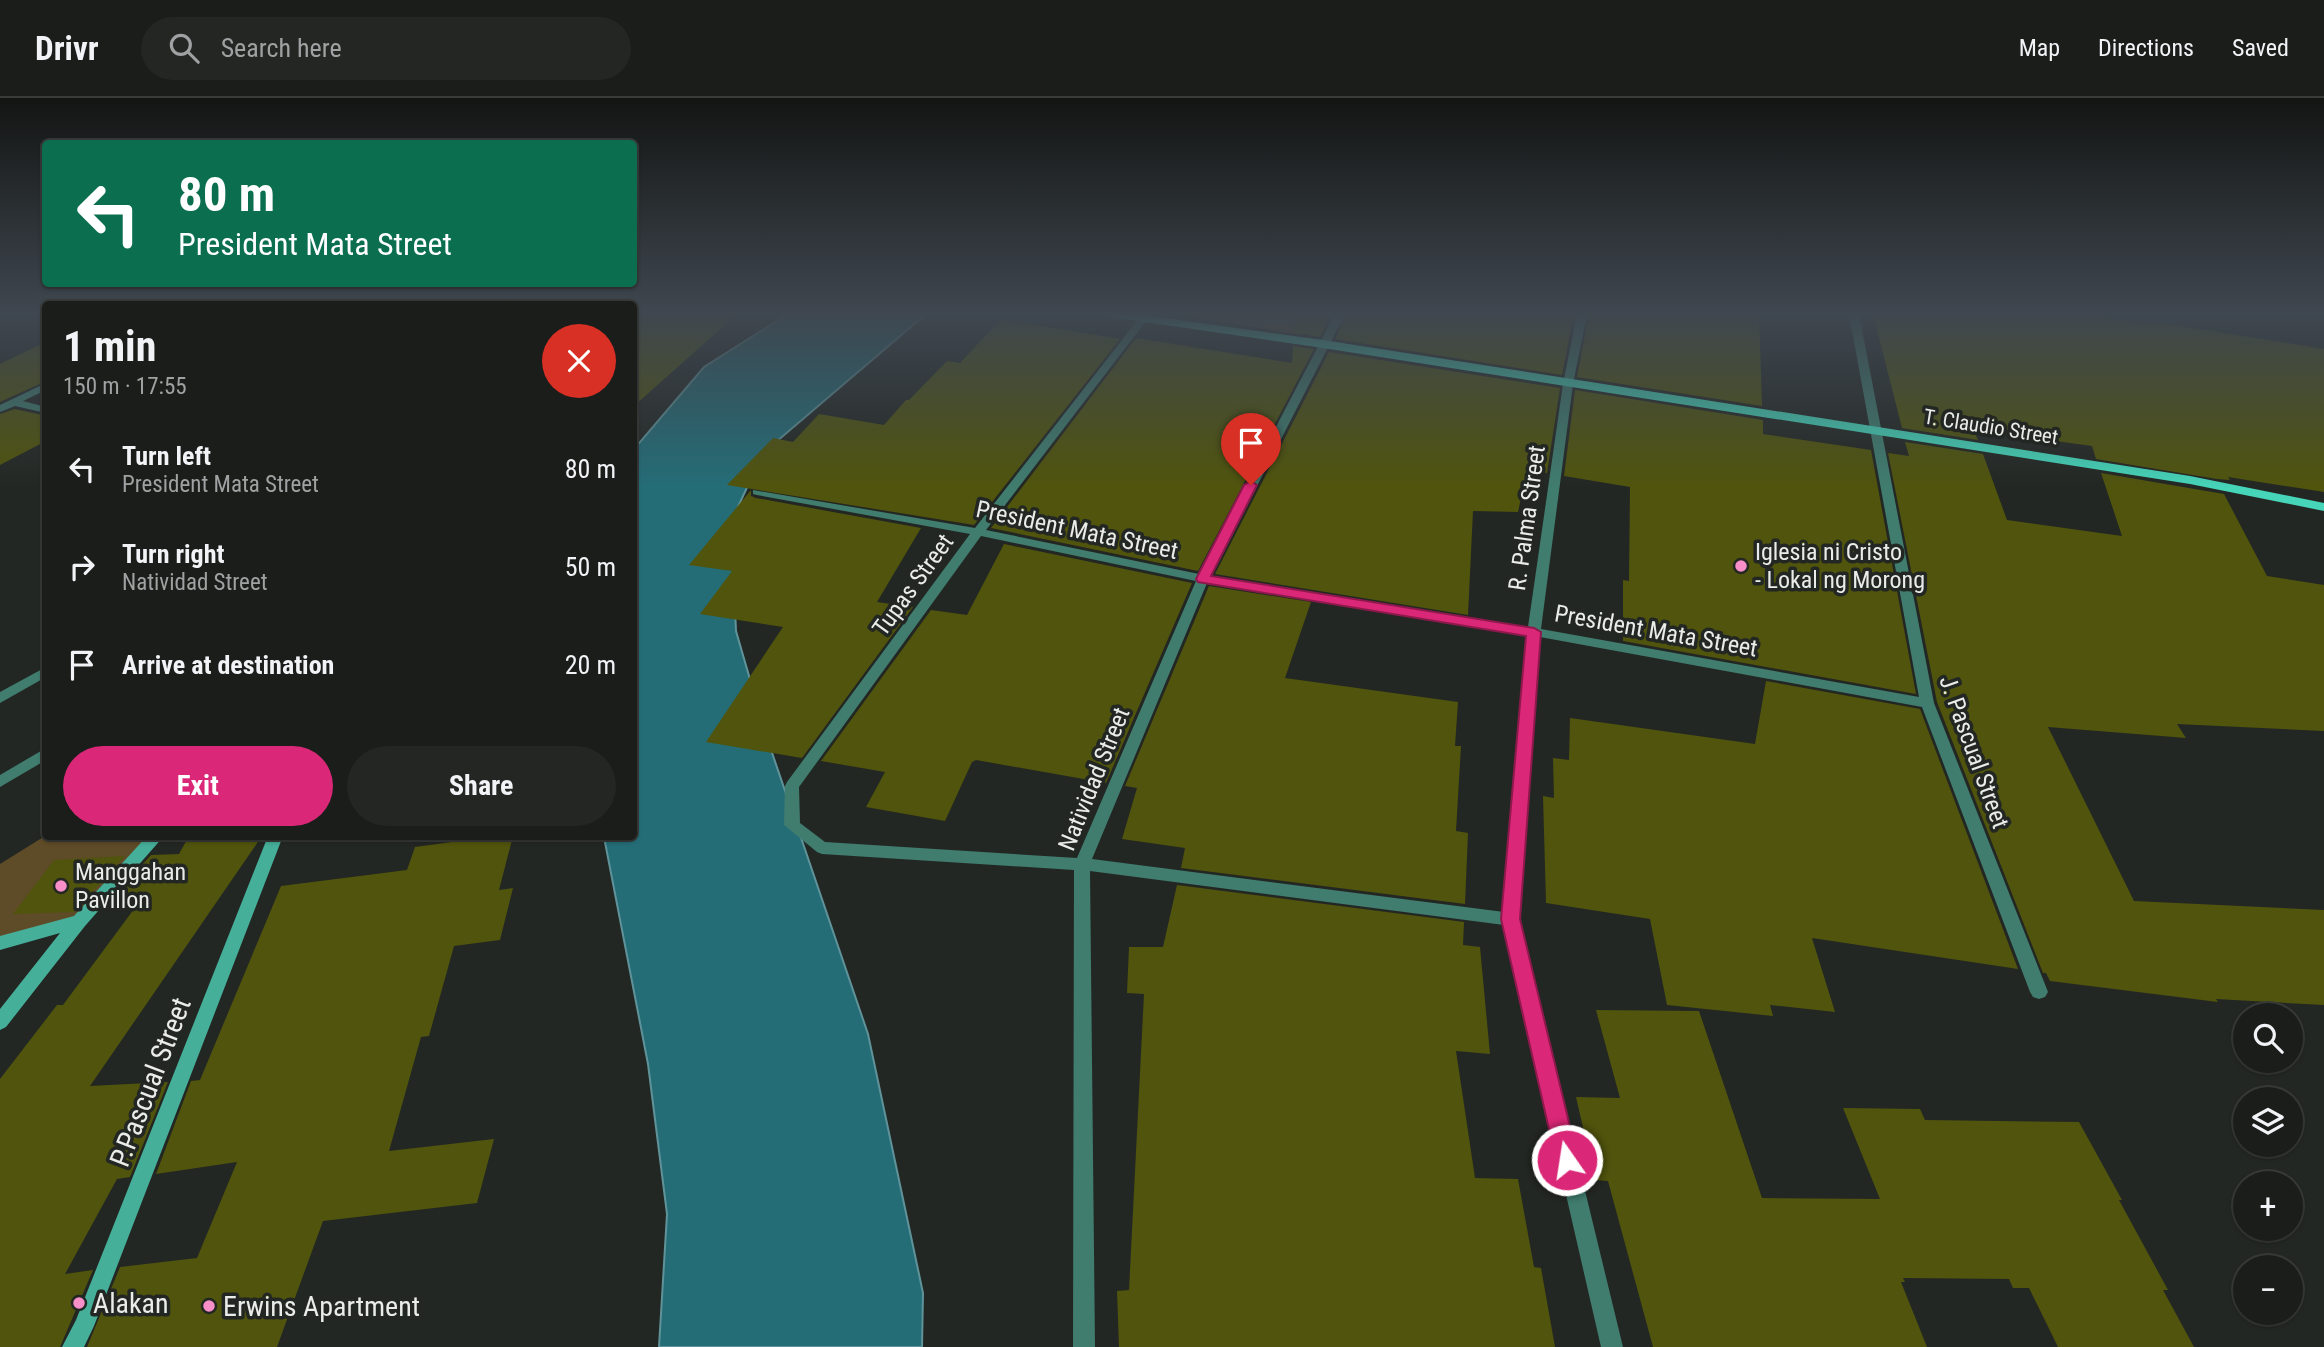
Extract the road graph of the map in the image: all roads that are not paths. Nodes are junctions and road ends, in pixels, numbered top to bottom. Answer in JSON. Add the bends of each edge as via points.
{"nodes":[{"id":1,"x":1102,"y":372,"type":"edge"},
{"id":2,"x":1309,"y":372,"type":"edge"},
{"id":3,"x":1496,"y":372,"type":"edge"},
{"id":4,"x":1570,"y":372,"type":"edge"},
{"id":5,"x":1866,"y":372,"type":"edge"},
{"id":6,"x":1568,"y":384,"type":"junction"},
{"id":7,"x":42,"y":388,"type":"edge"},
{"id":8,"x":13,"y":402,"type":"junction"},
{"id":9,"x":0,"y":409,"type":"edge"},
{"id":10,"x":42,"y":409,"type":"edge"},
{"id":11,"x":1878,"y":431,"type":"junction"},
{"id":12,"x":757,"y":492,"type":"dead end"},
{"id":13,"x":2324,"y":507,"type":"edge"},
{"id":14,"x":978,"y":532,"type":"junction"},
{"id":15,"x":1203,"y":579,"type":"junction"},
{"id":16,"x":1534,"y":632,"type":"junction"},
{"id":17,"x":42,"y":673,"type":"edge"},
{"id":18,"x":0,"y":698,"type":"edge"},
{"id":19,"x":1927,"y":703,"type":"junction"},
{"id":20,"x":42,"y":756,"type":"edge"},
{"id":21,"x":0,"y":782,"type":"edge"},
{"id":22,"x":153,"y":840,"type":"edge"},
{"id":23,"x":274,"y":840,"type":"edge"},
{"id":24,"x":1082,"y":864,"type":"junction"},
{"id":25,"x":1511,"y":919,"type":"junction"},
{"id":26,"x":79,"y":921,"type":"junction"},
{"id":27,"x":0,"y":943,"type":"edge"},
{"id":28,"x":2039,"y":992,"type":"dead end"},
{"id":29,"x":0,"y":1022,"type":"edge"},
{"id":30,"x":73,"y":1347,"type":"edge"},
{"id":31,"x":1084,"y":1347,"type":"edge"},
{"id":32,"x":1612,"y":1347,"type":"edge"}],
"edges":[{"from":1,"to":14,"type":"street","name":"Tupas Street"},
{"from":2,"to":15,"type":"street","name":"Natividad Street"},
{"from":3,"to":6,"type":"main road","name":"T. Claudio Street"},
{"from":4,"to":6,"type":"street","name":"R. Palma Street"},
{"from":5,"to":11,"type":"street","name":"J. Pascual Street"},
{"from":6,"to":11,"type":"main road","name":"T. Claudio Street"},
{"from":6,"to":16,"type":"street","name":"R. Palma Street"},
{"from":7,"to":8,"type":"street"},
{"from":8,"to":9,"type":"street"},
{"from":8,"to":10,"type":"street"},
{"from":11,"to":13,"type":"main road","name":"T. Claudio Street","via":[[2190,480]]},
{"from":11,"to":19,"type":"street","name":"J. Pascual Street"},
{"from":12,"to":14,"type":"street","name":"President Mata Street"},
{"from":14,"to":15,"type":"street","name":"President Mata Street"},
{"from":14,"to":24,"type":"street","name":"Tupas Street","via":[[792,786],[792,825],[822,848]]},
{"from":15,"to":16,"type":"street","name":"President Mata Street"},
{"from":15,"to":24,"type":"street","name":"Natividad Street"},
{"from":16,"to":19,"type":"street","name":"President Mata Street"},
{"from":16,"to":25,"type":"street","name":"R. Palma Street"},
{"from":17,"to":18,"type":"street"},
{"from":19,"to":28,"type":"street","name":"J. Pascual Street"},
{"from":20,"to":21,"type":"street"},
{"from":22,"to":26,"type":"street"},
{"from":23,"to":30,"type":"street","name":"P.Pascual Street"},
{"from":24,"to":25,"type":"street"},
{"from":24,"to":31,"type":"street","name":"Natividad Street"},
{"from":25,"to":32,"type":"street","name":"R. Palma Street"},
{"from":26,"to":27,"type":"street"},
{"from":26,"to":29,"type":"street"}]}
